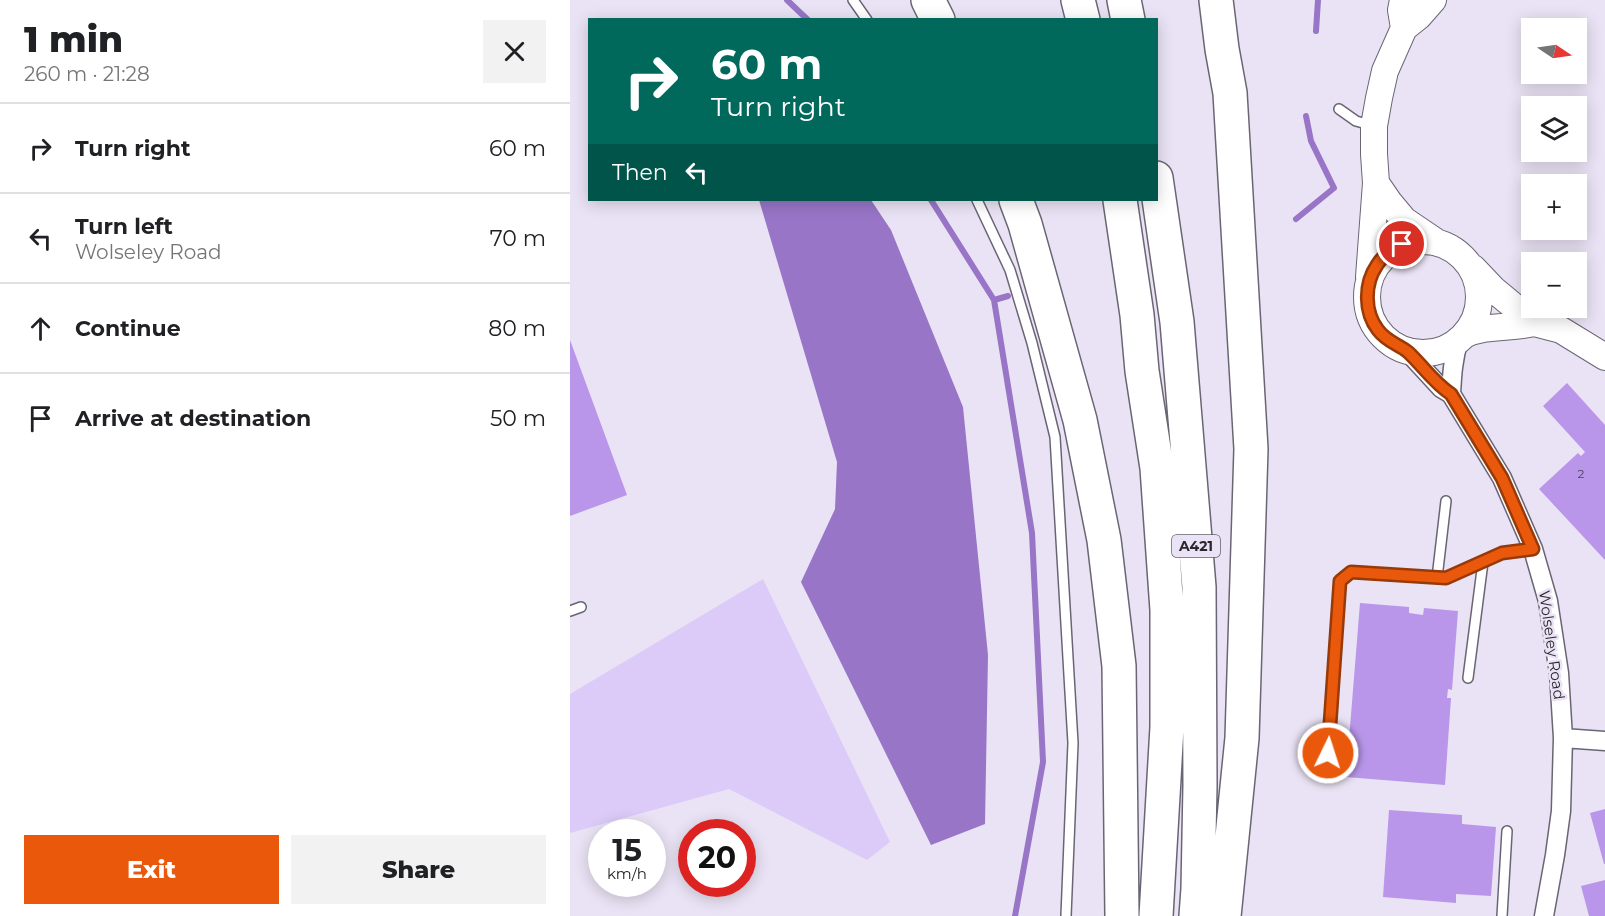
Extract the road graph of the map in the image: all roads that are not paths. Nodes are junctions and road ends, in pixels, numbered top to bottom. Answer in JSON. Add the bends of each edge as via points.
{"nodes":[{"id":1,"x":853,"y":0,"type":"edge"},
{"id":2,"x":928,"y":0,"type":"edge"},
{"id":3,"x":1078,"y":0,"type":"edge"},
{"id":4,"x":1124,"y":0,"type":"edge"},
{"id":5,"x":1216,"y":0,"type":"edge"},
{"id":6,"x":1403,"y":0,"type":"edge"},
{"id":7,"x":1432,"y":0,"type":"edge"},
{"id":8,"x":866,"y":18,"type":"edge"},
{"id":9,"x":937,"y":18,"type":"edge"},
{"id":10,"x":1082,"y":18,"type":"edge"},
{"id":11,"x":1128,"y":18,"type":"edge"},
{"id":12,"x":1404,"y":28,"type":"junction"},
{"id":13,"x":1339,"y":109,"type":"dead end"},
{"id":14,"x":1374,"y":126,"type":"junction"},
{"id":15,"x":1376,"y":183,"type":"junction"},
{"id":16,"x":1158,"y":192,"type":"edge"},
{"id":17,"x":977,"y":201,"type":"edge"},
{"id":18,"x":1017,"y":201,"type":"edge"},
{"id":19,"x":1120,"y":201,"type":"edge"},
{"id":20,"x":1435,"y":241,"type":"junction"},
{"id":21,"x":1471,"y":266,"type":"junction"},
{"id":22,"x":1369,"y":280,"type":"junction"},
{"id":23,"x":1534,"y":323,"type":"junction"},
{"id":24,"x":1462,"y":338,"type":"junction"},
{"id":25,"x":1406,"y":351,"type":"junction"},
{"id":26,"x":1605,"y":357,"type":"edge"},
{"id":27,"x":1451,"y":394,"type":"junction"},
{"id":28,"x":1446,"y":501,"type":"dead end"},
{"id":29,"x":1533,"y":549,"type":"junction"},
{"id":30,"x":1483,"y":562,"type":"junction"},
{"id":31,"x":1437,"y":578,"type":"junction"},
{"id":32,"x":581,"y":607,"type":"dead end"},
{"id":33,"x":570,"y":611,"type":"edge"},
{"id":34,"x":1468,"y":678,"type":"dead end"},
{"id":35,"x":1563,"y":738,"type":"junction"},
{"id":36,"x":1605,"y":741,"type":"edge"},
{"id":37,"x":1328,"y":753,"type":"dead end"},
{"id":38,"x":1507,"y":831,"type":"dead end"},
{"id":39,"x":1066,"y":916,"type":"edge"},
{"id":40,"x":1122,"y":916,"type":"edge"},
{"id":41,"x":1156,"y":916,"type":"edge"},
{"id":42,"x":1196,"y":916,"type":"edge"},
{"id":43,"x":1224,"y":916,"type":"edge"},
{"id":44,"x":1502,"y":916,"type":"edge"},
{"id":45,"x":1544,"y":916,"type":"edge"}],
"edges":[{"from":1,"to":8,"type":"lane"},
{"from":2,"to":9,"type":"highway"},
{"from":3,"to":10,"type":"highway"},
{"from":4,"to":11,"type":"highway"},
{"from":5,"to":43,"type":"highway","via":[[1230,93],[1251,449],[1242,738]]},
{"from":6,"to":12,"type":"main road"},
{"from":7,"to":12,"type":"main road"},
{"from":12,"to":14,"type":"main road","via":[[1385,71]]},
{"from":13,"to":14,"type":"lane","via":[[1356,121]]},
{"from":14,"to":15,"type":"main road"},
{"from":15,"to":20,"type":"main road","via":[[1404,220]]},
{"from":15,"to":22,"type":"main road"},
{"from":16,"to":42,"type":"highway","number":"A421","via":[[1177,322],[1199,586]]},
{"from":17,"to":39,"type":"lane","via":[[1010,270],[1055,437],[1073,743]]},
{"from":18,"to":40,"type":"highway","via":[[1080,420],[1104,540],[1119,666]]},
{"from":19,"to":41,"type":"highway","number":"A421","via":[[1157,468],[1167,610],[1167,728]]},
{"from":20,"to":21,"type":"main road","via":[[1461,254]]},
{"from":20,"to":22,"type":"main road","via":[[1402,244],[1377,265]]},
{"from":21,"to":23,"type":"main road"},
{"from":21,"to":24,"type":"main road","via":[[1480,301],[1475,320]]},
{"from":22,"to":25,"type":"main road","via":[[1370,315],[1390,342]]},
{"from":23,"to":24,"type":"main road","via":[[1474,330]]},
{"from":23,"to":26,"type":"main road","via":[[1561,330]]},
{"from":24,"to":25,"type":"main road","via":[[1434,352]]},
{"from":24,"to":27,"type":"street","via":[[1454,353]]},
{"from":25,"to":27,"type":"street","name":"Wolseley Road"},
{"from":27,"to":29,"type":"street","name":"Wolseley Road","via":[[1502,478]]},
{"from":28,"to":31,"type":"lane"},
{"from":29,"to":30,"type":"lane","via":[[1502,553]]},
{"from":29,"to":35,"type":"street","name":"Wolseley Road","via":[[1552,622],[1560,673]]},
{"from":30,"to":31,"type":"lane"},
{"from":30,"to":34,"type":"lane"},
{"from":31,"to":37,"type":"lane","via":[[1351,572],[1340,581]]},
{"from":32,"to":33,"type":"lane"},
{"from":35,"to":36,"type":"street"},
{"from":35,"to":45,"type":"street","name":"Wolseley Road","via":[[1561,811]]},
{"from":38,"to":44,"type":"lane"}]}
